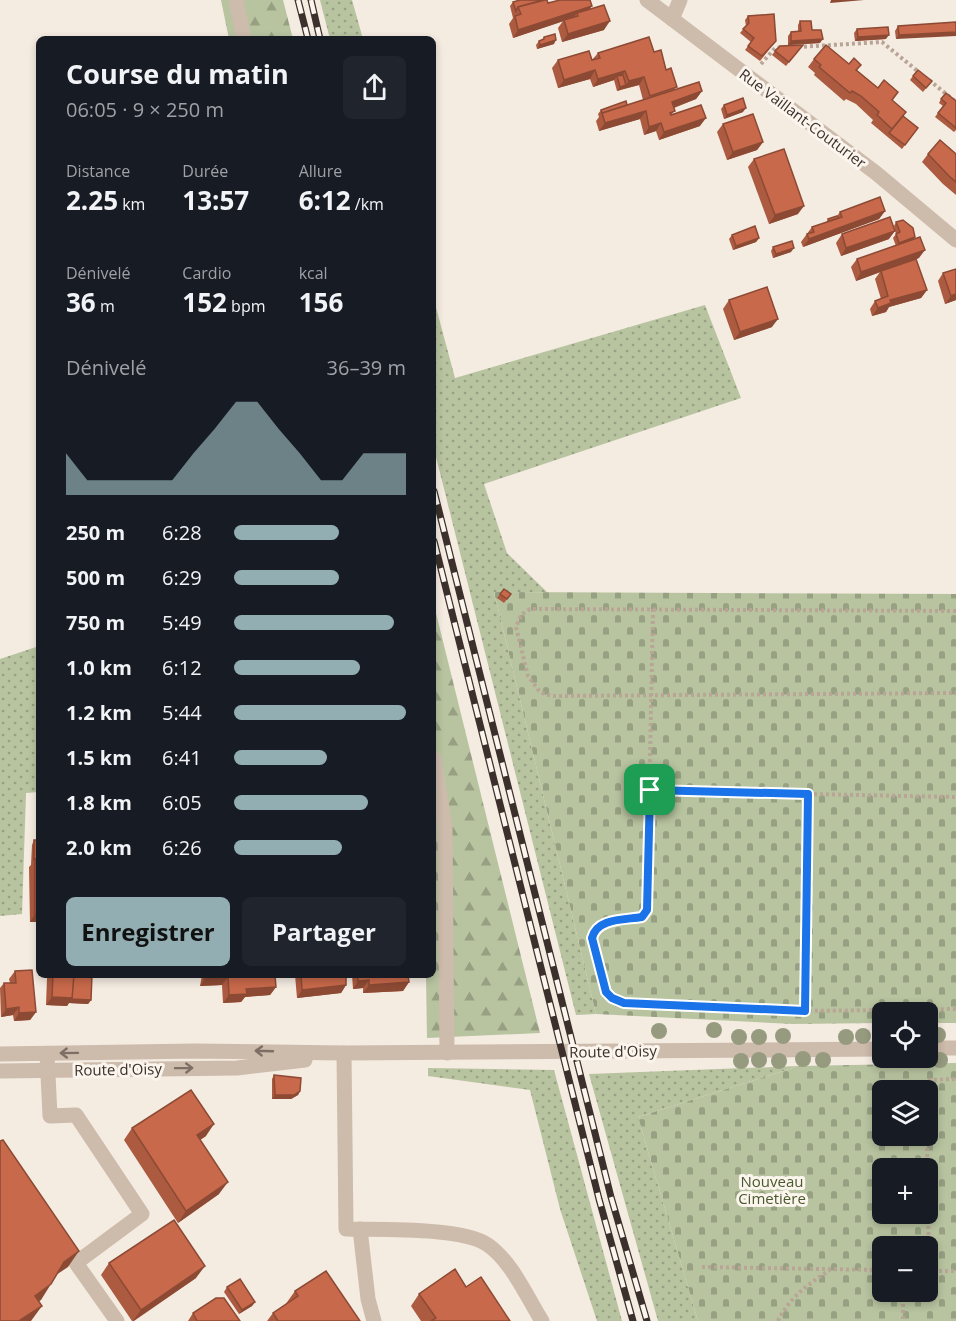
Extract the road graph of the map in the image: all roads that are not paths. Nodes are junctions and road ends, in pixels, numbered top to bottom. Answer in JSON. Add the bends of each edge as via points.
{"nodes":[{"id":1,"x":236,"y":0,"type":"edge"},
{"id":2,"x":647,"y":0,"type":"edge"},
{"id":3,"x":680,"y":0,"type":"edge"},
{"id":4,"x":672,"y":19,"type":"junction"},
{"id":5,"x":243,"y":36,"type":"edge"},
{"id":6,"x":956,"y":240,"type":"edge"},
{"id":7,"x":436,"y":771,"type":"edge"},
{"id":8,"x":938,"y":1048,"type":"edge"},
{"id":9,"x":956,"y":1048,"type":"edge"},
{"id":10,"x":872,"y":1049,"type":"edge"},
{"id":11,"x":344,"y":1053,"type":"junction"},
{"id":12,"x":447,"y":1053,"type":"junction"},
{"id":13,"x":0,"y":1054,"type":"edge"},
{"id":14,"x":46,"y":1054,"type":"junction"},
{"id":15,"x":48,"y":1070,"type":"junction"},
{"id":16,"x":0,"y":1071,"type":"edge"},
{"id":17,"x":360,"y":1229,"type":"junction"},
{"id":18,"x":117,"y":1321,"type":"edge"},
{"id":19,"x":374,"y":1321,"type":"edge"},
{"id":20,"x":542,"y":1321,"type":"edge"}],
"edges":[{"from":1,"to":5,"type":"street"},
{"from":2,"to":4,"type":"street","name":"Rue Vaillant-Couturier"},
{"from":3,"to":4,"type":"street"},
{"from":4,"to":6,"type":"street","name":"Rue Vaillant-Couturier","via":[[876,173]]},
{"from":7,"to":12,"type":"street","via":[[445,827]]},
{"from":8,"to":9,"type":"street"},
{"from":10,"to":12,"type":"street","name":"Route d'Oisy"},
{"from":11,"to":12,"type":"street","name":"Route d'Oisy"},
{"from":11,"to":14,"type":"street","name":"Route d'Oisy","one_way":true},
{"from":15,"to":11,"type":"street","name":"Route d'Oisy","one_way":true,"via":[[259,1066]]},
{"from":11,"to":17,"type":"street","via":[[346,1229]]},
{"from":13,"to":14,"type":"street","name":"Route d'Oisy"},
{"from":14,"to":15,"type":"street"},
{"from":15,"to":16,"type":"street","name":"Route d'Oisy"},
{"from":15,"to":18,"type":"street","via":[[50,1116],[76,1115],[142,1214],[76,1263]]},
{"from":17,"to":19,"type":"street"},
{"from":17,"to":20,"type":"street","via":[[466,1235],[488,1244],[503,1259]]}]}
